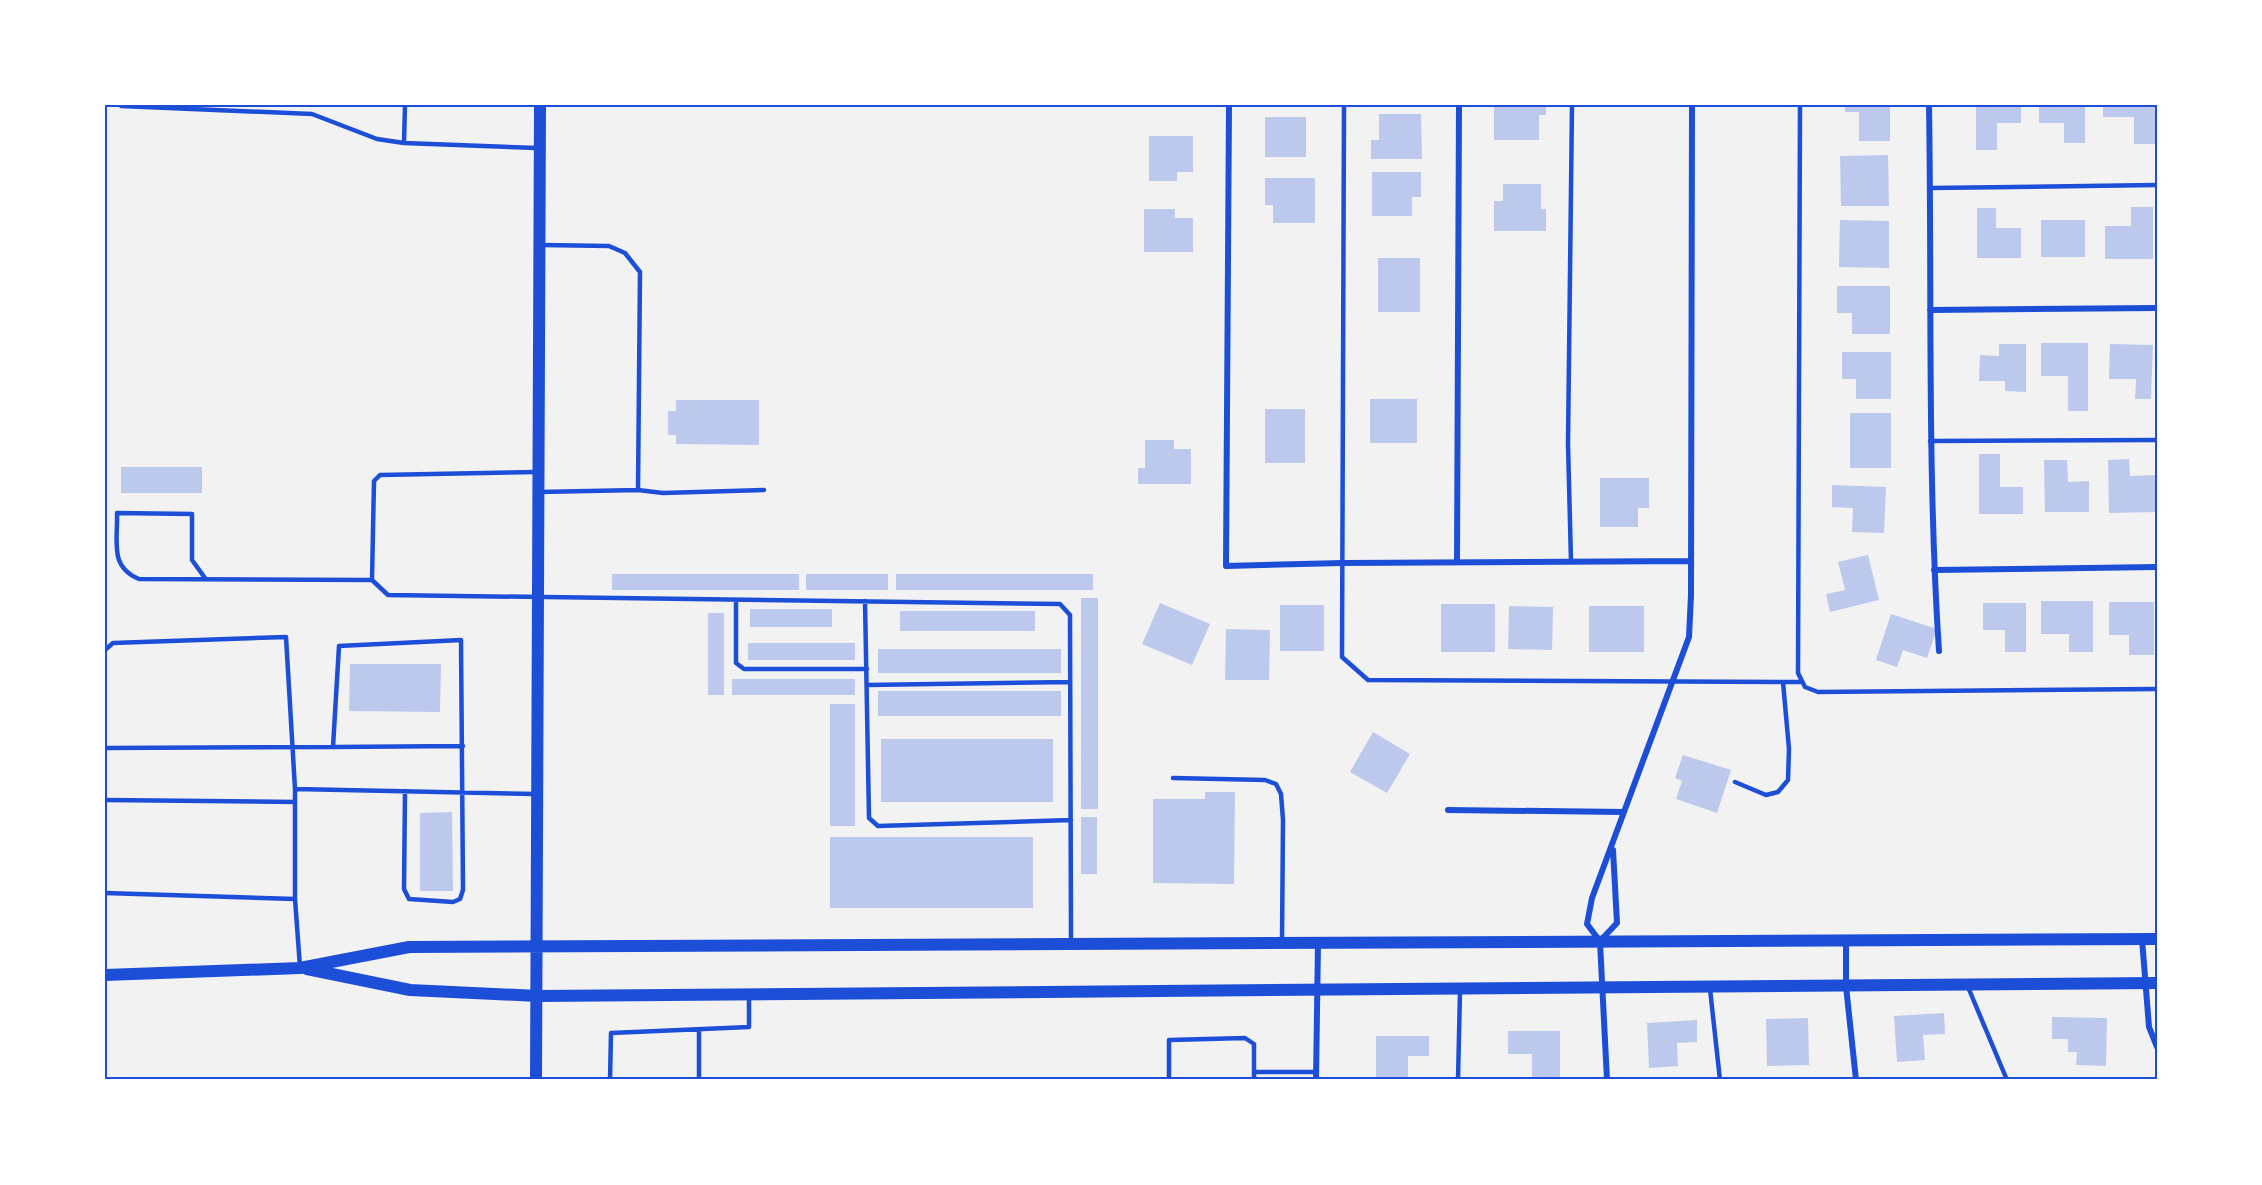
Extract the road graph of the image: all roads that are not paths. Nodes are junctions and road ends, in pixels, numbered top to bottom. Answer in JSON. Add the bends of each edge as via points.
{"nodes":[{"id":1,"x":405,"y":105,"type":"edge"},
{"id":2,"x":540,"y":105,"type":"edge"},
{"id":3,"x":1229,"y":105,"type":"edge"},
{"id":4,"x":1344,"y":105,"type":"edge"},
{"id":5,"x":1459,"y":105,"type":"edge"},
{"id":6,"x":1572,"y":105,"type":"edge"},
{"id":7,"x":1692,"y":105,"type":"edge"},
{"id":8,"x":1800,"y":105,"type":"edge"},
{"id":9,"x":1929,"y":105,"type":"edge"},
{"id":10,"x":121,"y":106,"type":"edge"},
{"id":11,"x":404,"y":143,"type":"junction"},
{"id":12,"x":539,"y":148,"type":"junction"},
{"id":13,"x":2157,"y":185,"type":"edge"},
{"id":14,"x":1930,"y":188,"type":"junction"},
{"id":15,"x":539,"y":245,"type":"junction"},
{"id":16,"x":2157,"y":308,"type":"edge"},
{"id":17,"x":1930,"y":310,"type":"junction"},
{"id":18,"x":2157,"y":440,"type":"edge"},
{"id":19,"x":1930,"y":441,"type":"junction"},
{"id":20,"x":539,"y":472,"type":"junction"},
{"id":21,"x":638,"y":490,"type":"junction"},
{"id":22,"x":764,"y":490,"type":"dead end"},
{"id":23,"x":539,"y":492,"type":"junction"},
{"id":24,"x":1457,"y":561,"type":"junction"},
{"id":25,"x":1571,"y":561,"type":"junction"},
{"id":26,"x":1691,"y":561,"type":"junction"},
{"id":27,"x":1343,"y":563,"type":"junction"},
{"id":28,"x":2157,"y":567,"type":"edge"},
{"id":29,"x":1934,"y":570,"type":"junction"},
{"id":30,"x":205,"y":578,"type":"junction"},
{"id":31,"x":372,"y":580,"type":"junction"},
{"id":32,"x":538,"y":597,"type":"junction"},
{"id":33,"x":736,"y":600,"type":"junction"},
{"id":34,"x":865,"y":601,"type":"junction"},
{"id":35,"x":105,"y":650,"type":"edge"},
{"id":36,"x":1939,"y":651,"type":"dead end"},
{"id":37,"x":867,"y":669,"type":"junction"},
{"id":38,"x":1672,"y":680,"type":"junction"},
{"id":39,"x":1070,"y":682,"type":"junction"},
{"id":40,"x":1784,"y":682,"type":"junction"},
{"id":41,"x":1802,"y":682,"type":"junction"},
{"id":42,"x":867,"y":685,"type":"junction"},
{"id":43,"x":2157,"y":689,"type":"edge"},
{"id":44,"x":293,"y":746,"type":"junction"},
{"id":45,"x":464,"y":746,"type":"junction"},
{"id":46,"x":333,"y":747,"type":"junction"},
{"id":47,"x":105,"y":748,"type":"edge"},
{"id":48,"x":1173,"y":778,"type":"dead end"},
{"id":49,"x":1736,"y":782,"type":"dead end"},
{"id":50,"x":295,"y":789,"type":"junction"},
{"id":51,"x":405,"y":791,"type":"junction"},
{"id":52,"x":464,"y":792,"type":"junction"},
{"id":53,"x":538,"y":794,"type":"junction"},
{"id":54,"x":105,"y":800,"type":"edge"},
{"id":55,"x":295,"y":802,"type":"junction"},
{"id":56,"x":1448,"y":810,"type":"dead end"},
{"id":57,"x":1623,"y":812,"type":"junction"},
{"id":58,"x":1071,"y":820,"type":"junction"},
{"id":59,"x":1613,"y":846,"type":"junction"},
{"id":60,"x":105,"y":893,"type":"edge"},
{"id":61,"x":295,"y":899,"type":"junction"},
{"id":62,"x":2142,"y":939,"type":"junction"},
{"id":63,"x":2157,"y":939,"type":"edge"},
{"id":64,"x":1846,"y":940,"type":"junction"},
{"id":65,"x":1600,"y":942,"type":"junction"},
{"id":66,"x":1282,"y":943,"type":"junction"},
{"id":67,"x":1318,"y":943,"type":"junction"},
{"id":68,"x":1071,"y":944,"type":"junction"},
{"id":69,"x":538,"y":947,"type":"junction"},
{"id":70,"x":300,"y":968,"type":"junction"},
{"id":71,"x":105,"y":975,"type":"edge"},
{"id":72,"x":2152,"y":983,"type":"edge"},
{"id":73,"x":1967,"y":985,"type":"junction"},
{"id":74,"x":1846,"y":986,"type":"junction"},
{"id":75,"x":1600,"y":987,"type":"junction"},
{"id":76,"x":1710,"y":987,"type":"junction"},
{"id":77,"x":1460,"y":988,"type":"junction"},
{"id":78,"x":1317,"y":990,"type":"junction"},
{"id":79,"x":749,"y":994,"type":"junction"},
{"id":80,"x":538,"y":996,"type":"junction"},
{"id":81,"x":699,"y":1031,"type":"junction"},
{"id":82,"x":2157,"y":1047,"type":"edge"},
{"id":83,"x":1254,"y":1072,"type":"junction"},
{"id":84,"x":1316,"y":1072,"type":"junction"},
{"id":85,"x":536,"y":1080,"type":"edge"},
{"id":86,"x":610,"y":1080,"type":"edge"},
{"id":87,"x":699,"y":1080,"type":"edge"},
{"id":88,"x":1169,"y":1080,"type":"edge"},
{"id":89,"x":1254,"y":1080,"type":"edge"},
{"id":90,"x":1316,"y":1080,"type":"edge"},
{"id":91,"x":1458,"y":1080,"type":"edge"},
{"id":92,"x":1607,"y":1080,"type":"edge"},
{"id":93,"x":1720,"y":1080,"type":"edge"},
{"id":94,"x":1857,"y":1080,"type":"edge"},
{"id":95,"x":2007,"y":1080,"type":"edge"}],
"edges":[{"from":1,"to":11,"type":"lane"},
{"from":2,"to":12,"type":"main road"},
{"from":3,"to":27,"type":"street","via":[[1226,566]]},
{"from":4,"to":27,"type":"lane"},
{"from":5,"to":24,"type":"street"},
{"from":6,"to":25,"type":"lane","via":[[1568,444]]},
{"from":7,"to":26,"type":"street"},
{"from":8,"to":41,"type":"lane","via":[[1798,673]]},
{"from":9,"to":14,"type":"street"},
{"from":10,"to":11,"type":"lane","via":[[312,114],[377,139]]},
{"from":11,"to":12,"type":"lane"},
{"from":12,"to":15,"type":"main road"},
{"from":13,"to":14,"type":"lane"},
{"from":14,"to":17,"type":"street"},
{"from":15,"to":20,"type":"main road"},
{"from":15,"to":21,"type":"lane","via":[[609,246],[625,253],[640,272]]},
{"from":16,"to":17,"type":"street"},
{"from":17,"to":19,"type":"street"},
{"from":18,"to":19,"type":"lane"},
{"from":19,"to":29,"type":"street"},
{"from":20,"to":23,"type":"main road"},
{"from":20,"to":31,"type":"lane","via":[[380,475],[374,481]]},
{"from":21,"to":22,"type":"lane"},
{"from":21,"to":23,"type":"lane"},
{"from":23,"to":32,"type":"main road"},
{"from":24,"to":25,"type":"street"},
{"from":24,"to":27,"type":"street"},
{"from":25,"to":26,"type":"street"},
{"from":26,"to":38,"type":"street","via":[[1689,637]]},
{"from":27,"to":38,"type":"lane","via":[[1342,657],[1368,680]]},
{"from":28,"to":29,"type":"street"},
{"from":29,"to":36,"type":"street"},
{"from":30,"to":30,"type":"lane","via":[[192,560],[192,514],[117,513],[118,563],[126,574],[153,580]]},
{"from":30,"to":31,"type":"lane"},
{"from":31,"to":32,"type":"lane","via":[[387,595]]},
{"from":32,"to":33,"type":"lane"},
{"from":32,"to":53,"type":"main road"},
{"from":33,"to":34,"type":"lane"},
{"from":33,"to":37,"type":"lane","via":[[736,663],[744,669]]},
{"from":34,"to":37,"type":"lane"},
{"from":34,"to":39,"type":"lane","via":[[1060,604],[1070,615]]},
{"from":35,"to":44,"type":"lane","via":[[113,643],[286,637]]},
{"from":37,"to":42,"type":"lane"},
{"from":38,"to":40,"type":"lane"},
{"from":38,"to":57,"type":"street"},
{"from":39,"to":42,"type":"lane"},
{"from":39,"to":58,"type":"lane"},
{"from":40,"to":41,"type":"lane"},
{"from":40,"to":49,"type":"lane","via":[[1788,780],[1778,792],[1766,795]]},
{"from":41,"to":43,"type":"lane","via":[[1804,687],[1818,692]]},
{"from":42,"to":58,"type":"lane","via":[[869,818],[878,826]]},
{"from":44,"to":46,"type":"lane"},
{"from":44,"to":47,"type":"lane"},
{"from":44,"to":50,"type":"lane"},
{"from":45,"to":46,"type":"lane"},
{"from":45,"to":46,"type":"lane","via":[[461,640],[339,645]]},
{"from":45,"to":52,"type":"lane"},
{"from":48,"to":66,"type":"lane","via":[[1265,780],[1276,784],[1283,820]]},
{"from":50,"to":51,"type":"lane"},
{"from":50,"to":55,"type":"lane"},
{"from":51,"to":52,"type":"lane"},
{"from":51,"to":52,"type":"lane","via":[[404,889],[409,899],[434,902],[453,902],[460,899],[464,890]]},
{"from":52,"to":53,"type":"lane"},
{"from":53,"to":69,"type":"main road"},
{"from":54,"to":55,"type":"lane"},
{"from":55,"to":61,"type":"lane"},
{"from":56,"to":57,"type":"street"},
{"from":57,"to":59,"type":"street"},
{"from":58,"to":68,"type":"lane"},
{"from":59,"to":65,"type":"street","via":[[1617,923]]},
{"from":59,"to":65,"type":"street","via":[[1592,898],[1587,924]]},
{"from":60,"to":61,"type":"lane"},
{"from":61,"to":70,"type":"lane"},
{"from":62,"to":63,"type":"main road"},
{"from":62,"to":64,"type":"main road"},
{"from":62,"to":72,"type":"street"},
{"from":64,"to":65,"type":"main road"},
{"from":64,"to":74,"type":"street"},
{"from":65,"to":67,"type":"main road"},
{"from":65,"to":75,"type":"street"},
{"from":66,"to":67,"type":"main road"},
{"from":66,"to":68,"type":"main road"},
{"from":67,"to":78,"type":"street"},
{"from":68,"to":69,"type":"main road"},
{"from":69,"to":70,"type":"main road","via":[[409,947]]},
{"from":69,"to":80,"type":"main road"},
{"from":70,"to":71,"type":"main road"},
{"from":70,"to":80,"type":"main road","via":[[410,990]]},
{"from":72,"to":73,"type":"main road"},
{"from":72,"to":82,"type":"street","via":[[2149,1027]]},
{"from":73,"to":74,"type":"main road"},
{"from":73,"to":95,"type":"lane"},
{"from":74,"to":76,"type":"main road"},
{"from":74,"to":94,"type":"street"},
{"from":75,"to":76,"type":"main road"},
{"from":75,"to":77,"type":"main road"},
{"from":75,"to":92,"type":"street"},
{"from":76,"to":93,"type":"lane"},
{"from":77,"to":78,"type":"main road"},
{"from":77,"to":91,"type":"lane"},
{"from":78,"to":79,"type":"main road"},
{"from":78,"to":84,"type":"street"},
{"from":79,"to":80,"type":"main road"},
{"from":79,"to":81,"type":"lane","via":[[749,1027]]},
{"from":80,"to":85,"type":"main road"},
{"from":81,"to":86,"type":"lane","via":[[611,1033]]},
{"from":81,"to":87,"type":"lane"},
{"from":83,"to":84,"type":"lane"},
{"from":83,"to":88,"type":"lane","via":[[1254,1044],[1245,1038],[1169,1040]]},
{"from":83,"to":89,"type":"lane"},
{"from":84,"to":90,"type":"street"}]}
